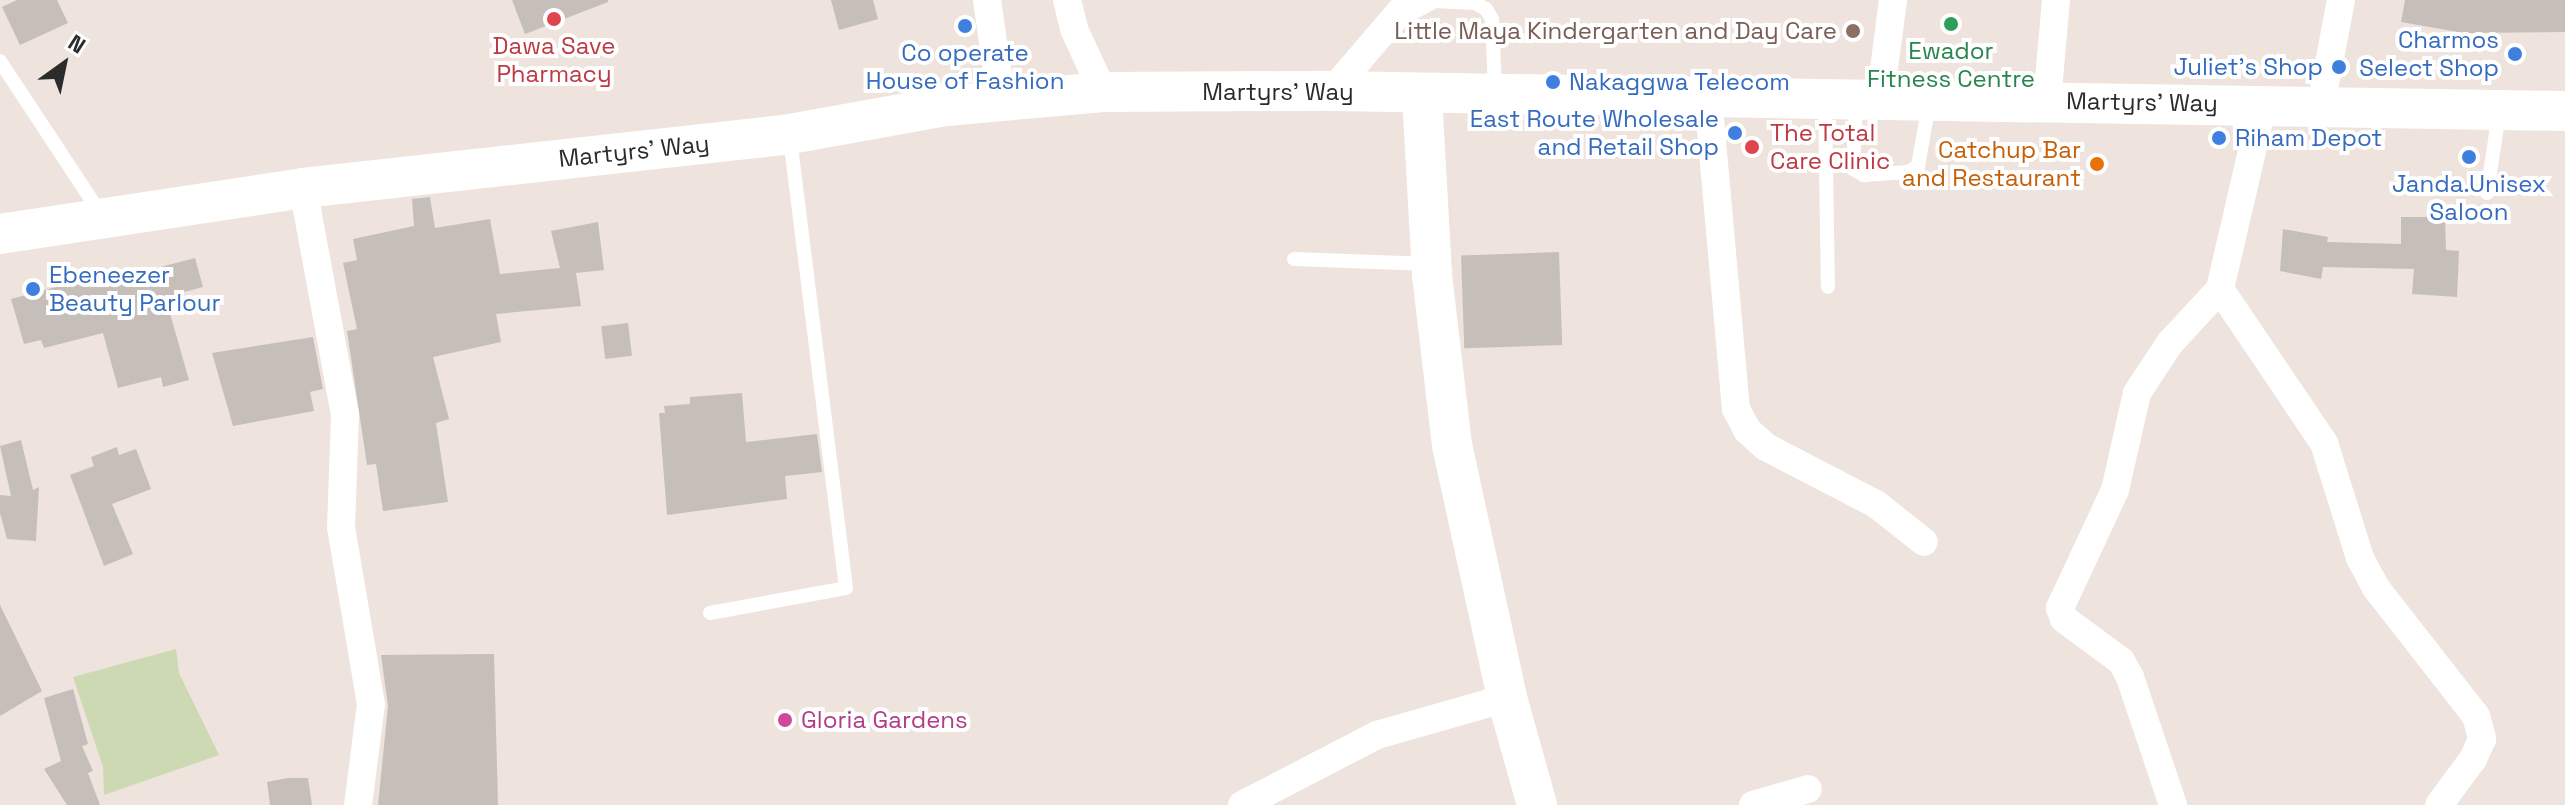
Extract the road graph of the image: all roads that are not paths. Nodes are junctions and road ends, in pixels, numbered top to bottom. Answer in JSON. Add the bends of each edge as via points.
{"nodes":[{"id":1,"x":987,"y":0,"type":"edge"},
{"id":2,"x":1067,"y":0,"type":"edge"},
{"id":3,"x":1410,"y":0,"type":"edge"},
{"id":4,"x":1893,"y":0,"type":"edge"},
{"id":5,"x":2056,"y":0,"type":"edge"},
{"id":6,"x":2341,"y":0,"type":"edge"},
{"id":7,"x":1388,"y":28,"type":"junction"},
{"id":8,"x":0,"y":61,"type":"edge"},
{"id":9,"x":1332,"y":91,"type":"junction"},
{"id":10,"x":1103,"y":92,"type":"junction"},
{"id":11,"x":1422,"y":95,"type":"junction"},
{"id":12,"x":1496,"y":95,"type":"junction"},
{"id":13,"x":1708,"y":96,"type":"junction"},
{"id":14,"x":1854,"y":98,"type":"junction"},
{"id":15,"x":1929,"y":99,"type":"junction"},
{"id":16,"x":2047,"y":101,"type":"junction"},
{"id":17,"x":1002,"y":104,"type":"junction"},
{"id":18,"x":2263,"y":104,"type":"junction"},
{"id":19,"x":2321,"y":105,"type":"junction"},
{"id":20,"x":2500,"y":109,"type":"junction"},
{"id":21,"x":2565,"y":111,"type":"edge"},
{"id":22,"x":790,"y":134,"type":"junction"},
{"id":23,"x":303,"y":188,"type":"junction"},
{"id":24,"x":2487,"y":193,"type":"dead end"},
{"id":25,"x":102,"y":215,"type":"junction"},
{"id":26,"x":0,"y":234,"type":"edge"},
{"id":27,"x":1294,"y":259,"type":"dead end"},
{"id":28,"x":1432,"y":264,"type":"junction"},
{"id":29,"x":1828,"y":287,"type":"dead end"},
{"id":30,"x":2220,"y":289,"type":"junction"},
{"id":31,"x":1924,"y":542,"type":"dead end"},
{"id":32,"x":710,"y":613,"type":"dead end"},
{"id":33,"x":1507,"y":698,"type":"junction"},
{"id":34,"x":1808,"y":789,"type":"dead end"},
{"id":35,"x":358,"y":805,"type":"edge"},
{"id":36,"x":1242,"y":805,"type":"edge"},
{"id":37,"x":1537,"y":805,"type":"edge"},
{"id":38,"x":1753,"y":805,"type":"edge"},
{"id":39,"x":2173,"y":805,"type":"edge"},
{"id":40,"x":2439,"y":805,"type":"edge"}],
"edges":[{"from":1,"to":17,"type":"street"},
{"from":2,"to":10,"type":"street","via":[[1074,29]]},
{"from":3,"to":7,"type":"street"},
{"from":4,"to":14,"type":"street"},
{"from":5,"to":16,"type":"street"},
{"from":6,"to":19,"type":"street"},
{"from":7,"to":9,"type":"street"},
{"from":7,"to":12,"type":"lane","via":[[1435,1],[1486,9],[1492,19]]},
{"from":8,"to":25,"type":"lane"},
{"from":9,"to":10,"type":"main road","name":"Martyrs' Way"},
{"from":9,"to":11,"type":"main road","name":"Martyrs' Way"},
{"from":10,"to":17,"type":"main road","name":"Martyrs' Way"},
{"from":11,"to":12,"type":"main road","name":"Martyrs' Way"},
{"from":11,"to":28,"type":"main road"},
{"from":12,"to":13,"type":"main road","name":"Martyrs' Way"},
{"from":13,"to":14,"type":"main road","name":"Martyrs' Way"},
{"from":13,"to":31,"type":"street","via":[[1736,409],[1747,430],[1766,447],[1876,504]]},
{"from":14,"to":15,"type":"main road","name":"Martyrs' Way"},
{"from":14,"to":15,"type":"lane","via":[[1853,169],[1864,175],[1908,172],[1918,166]]},
{"from":14,"to":29,"type":"lane"},
{"from":15,"to":16,"type":"main road","name":"Martyrs' Way"},
{"from":16,"to":18,"type":"main road","name":"Martyrs' Way"},
{"from":17,"to":22,"type":"main road","name":"Martyrs' Way","via":[[946,106]]},
{"from":18,"to":19,"type":"main road","name":"Martyrs' Way"},
{"from":18,"to":30,"type":"street"},
{"from":19,"to":20,"type":"main road","name":"Martyrs' Way"},
{"from":20,"to":21,"type":"main road","name":"Martyrs' Way"},
{"from":20,"to":24,"type":"lane"},
{"from":22,"to":23,"type":"main road","name":"Martyrs' Way"},
{"from":22,"to":32,"type":"lane","via":[[846,588]]},
{"from":23,"to":25,"type":"main road","name":"Martyrs' Way"},
{"from":23,"to":35,"type":"street","via":[[345,414],[341,527],[371,704]]},
{"from":25,"to":26,"type":"main road","name":"Martyrs' Way"},
{"from":27,"to":28,"type":"lane"},
{"from":28,"to":33,"type":"main road","via":[[1452,445]]},
{"from":30,"to":39,"type":"street","via":[[2170,343],[2137,393],[2115,490],[2060,608],[2064,619],[2121,661]]},
{"from":30,"to":40,"type":"street","via":[[2324,443],[2360,558],[2376,588],[2476,716],[2482,739]]},
{"from":33,"to":36,"type":"street","via":[[1377,735]]},
{"from":33,"to":37,"type":"main road"},
{"from":34,"to":38,"type":"street"}]}
